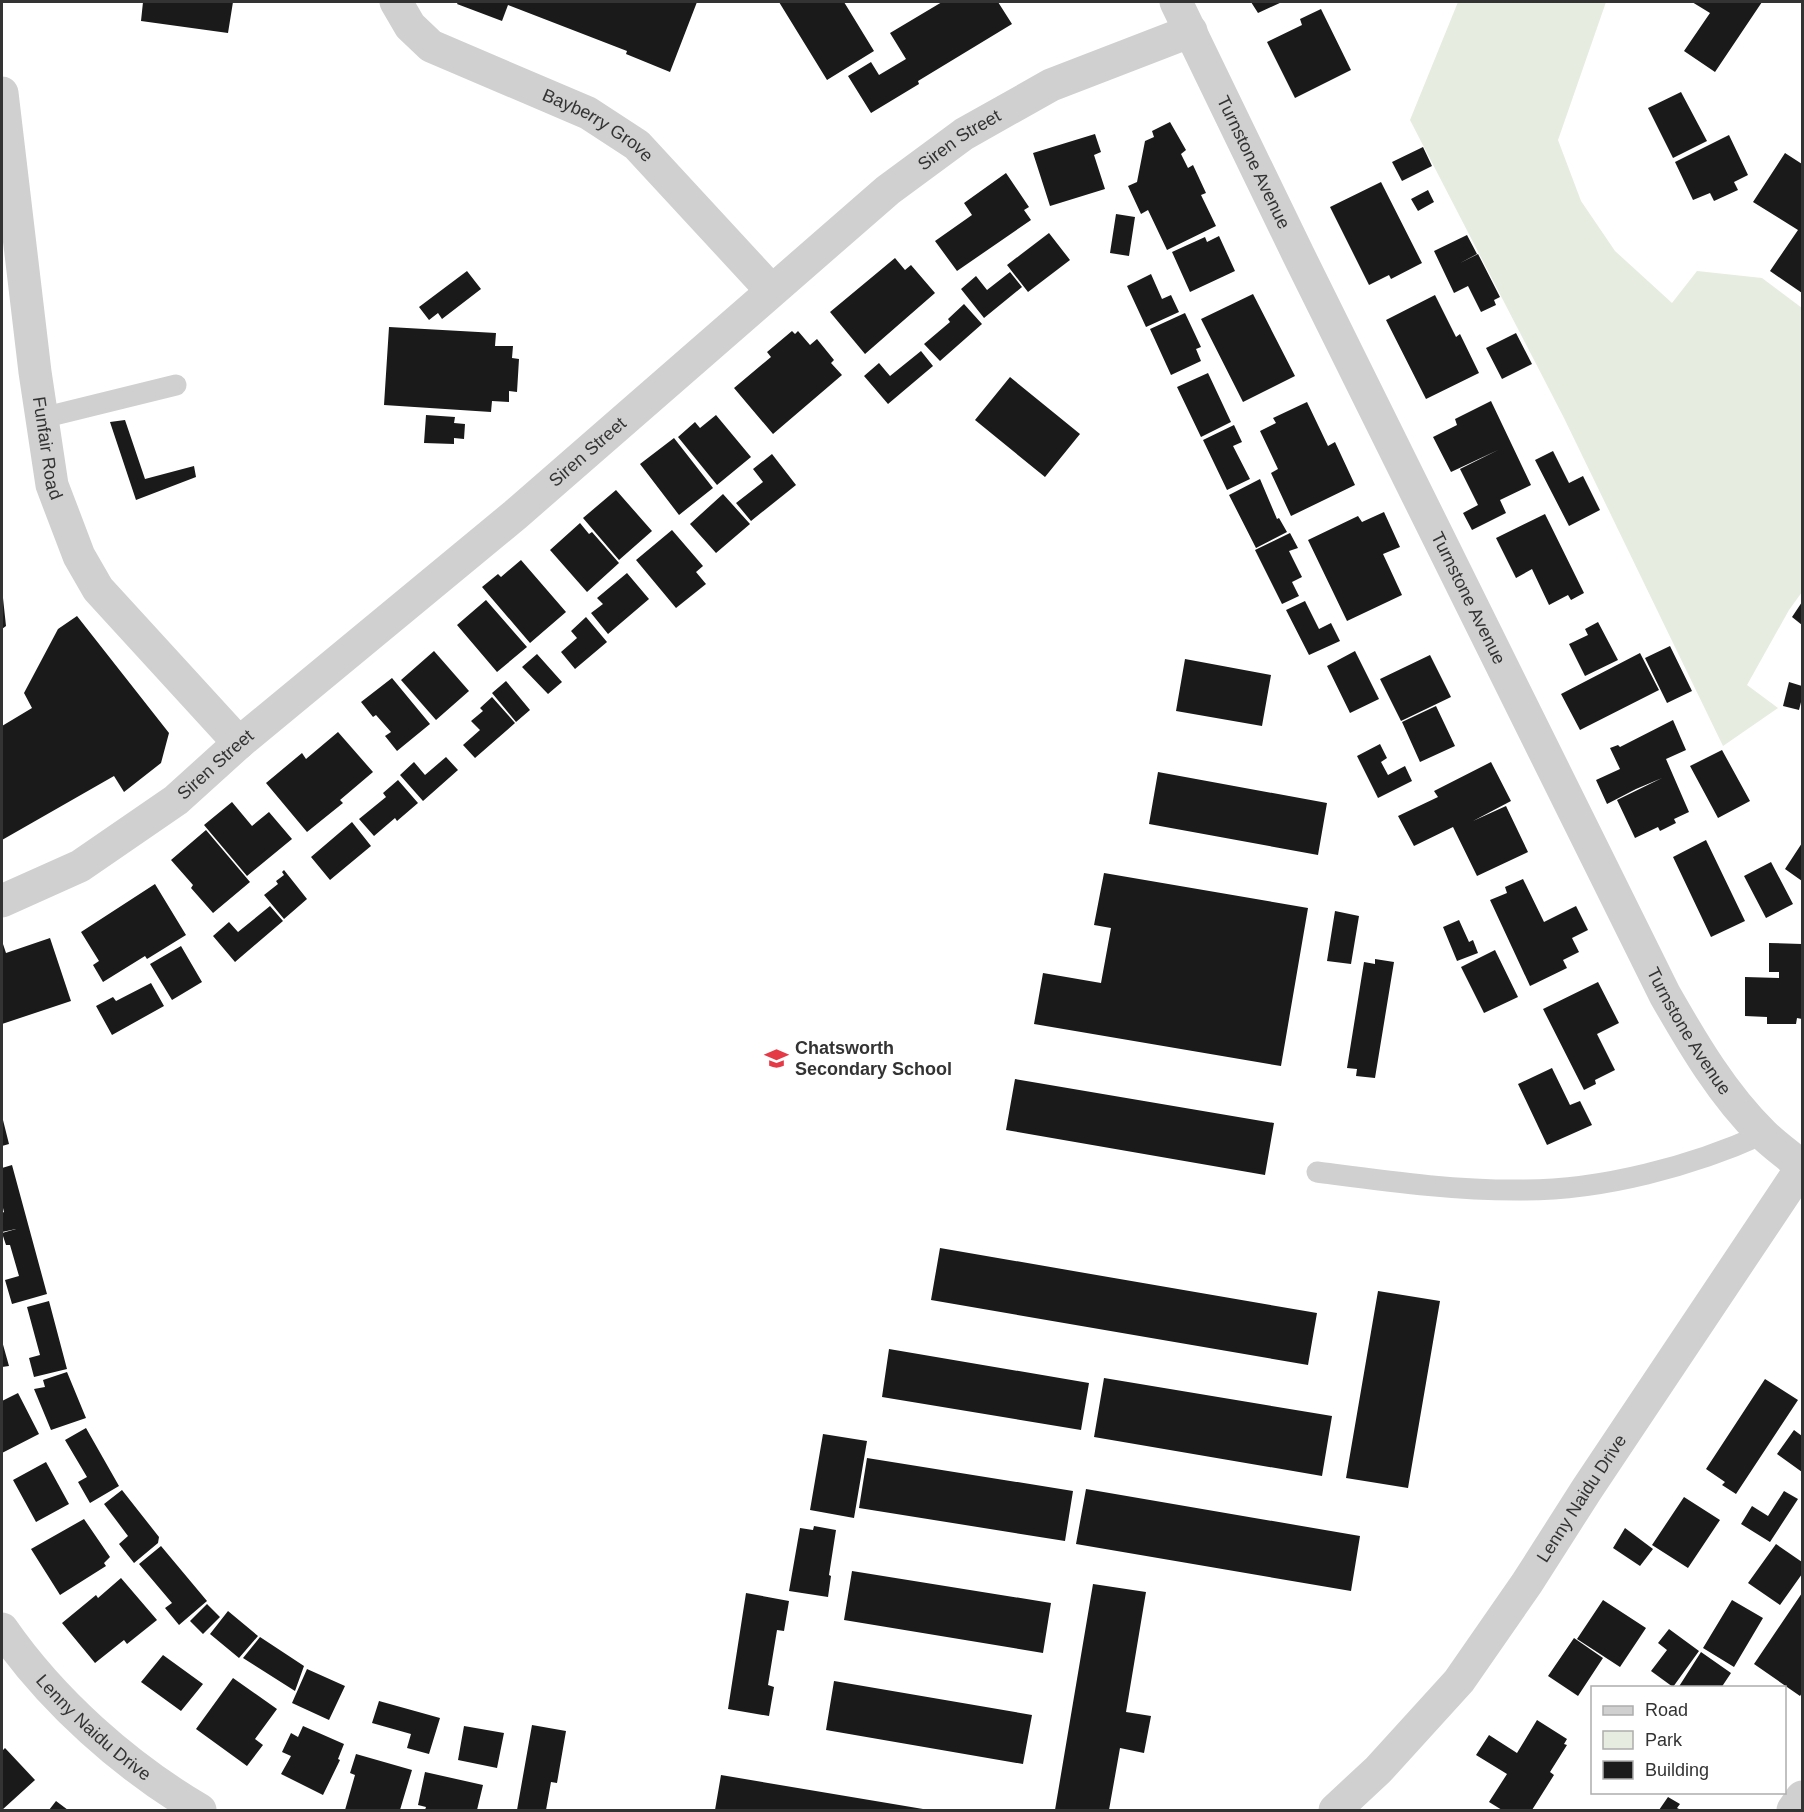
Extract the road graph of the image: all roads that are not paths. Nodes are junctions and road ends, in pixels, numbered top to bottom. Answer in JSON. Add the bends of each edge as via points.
{"nodes":[{"id":1,"x":396,"y":2,"type":"edge"},
{"id":2,"x":1176,"y":2,"type":"edge"},
{"id":3,"x":1191,"y":32,"type":"junction"},
{"id":4,"x":2,"y":93,"type":"edge"},
{"id":5,"x":771,"y":290,"type":"junction"},
{"id":6,"x":176,"y":386,"type":"dead end"},
{"id":7,"x":42,"y":418,"type":"junction"},
{"id":8,"x":239,"y":743,"type":"junction"},
{"id":9,"x":2,"y":901,"type":"edge"},
{"id":10,"x":1763,"y":1134,"type":"junction"},
{"id":11,"x":1802,"y":1167,"type":"edge"},
{"id":12,"x":1317,"y":1172,"type":"dead end"},
{"id":13,"x":2,"y":1629,"type":"edge"},
{"id":14,"x":1803,"y":1797,"type":"edge"},
{"id":15,"x":200,"y":1810,"type":"edge"},
{"id":16,"x":1335,"y":1810,"type":"edge"},
{"id":17,"x":1793,"y":1810,"type":"edge"}],
"edges":[{"from":1,"to":5,"type":"street","name":"Bayberry Grove","via":[[410,26],[431,46],[588,113],[637,145]]},
{"from":2,"to":3,"type":"street","name":"Turnstone Avenue"},
{"from":3,"to":5,"type":"street","name":"Siren Street","via":[[1051,85],[964,134],[888,190]]},
{"from":3,"to":10,"type":"street","name":"Turnstone Avenue","via":[[1665,995],[1718,1080]]},
{"from":4,"to":7,"type":"street","name":"Funfair Road"},
{"from":5,"to":8,"type":"street","name":"Siren Street","via":[[515,515]]},
{"from":6,"to":7,"type":"lane"},
{"from":7,"to":8,"type":"street","name":"Funfair Road","via":[[52,485],[79,556],[98,589]]},
{"from":8,"to":9,"type":"street","name":"Siren Street","via":[[176,800],[135,830],[80,866]]},
{"from":10,"to":11,"type":"street","name":"Turnstone Avenue"},
{"from":10,"to":12,"type":"lane","via":[[1730,1149],[1663,1169],[1581,1186],[1526,1190],[1436,1187]]},
{"from":11,"to":16,"type":"street","name":"Lenny Naidu Drive","via":[[1459,1681],[1378,1770]]},
{"from":13,"to":15,"type":"street","name":"Lenny Naidu Drive","via":[[60,1700],[113,1747]]},
{"from":14,"to":17,"type":"street"}]}
